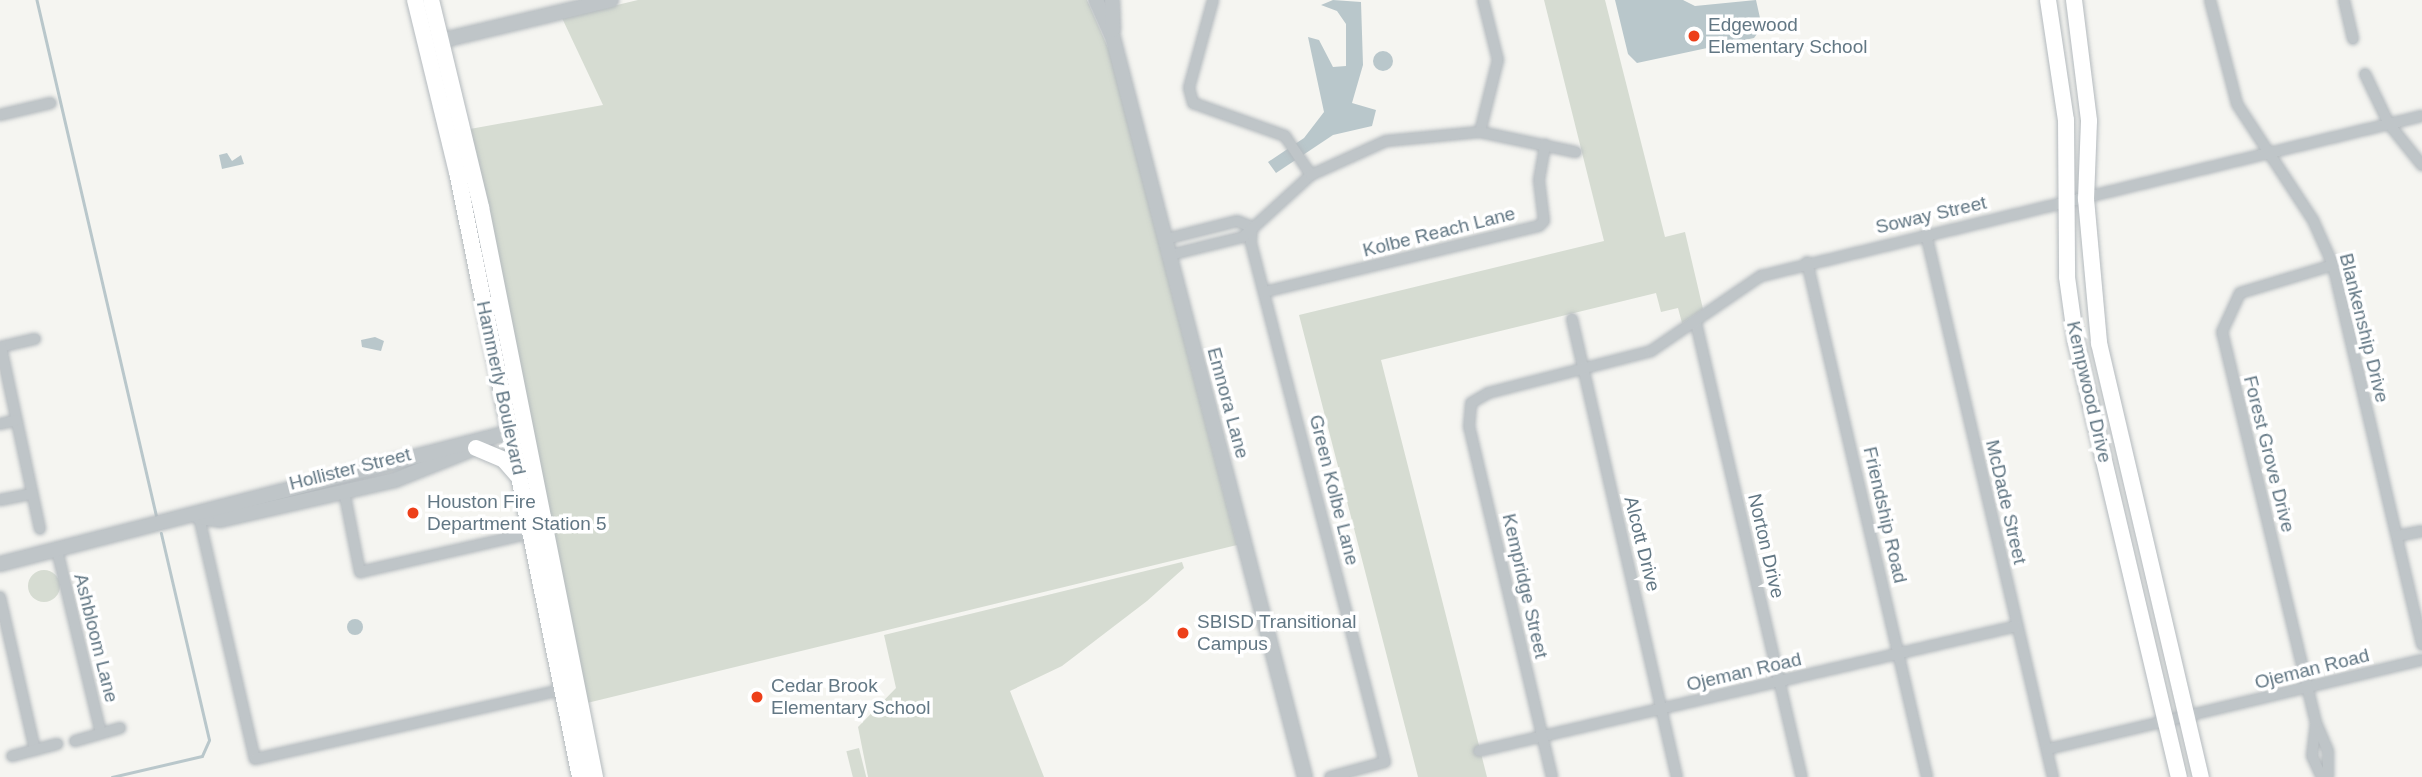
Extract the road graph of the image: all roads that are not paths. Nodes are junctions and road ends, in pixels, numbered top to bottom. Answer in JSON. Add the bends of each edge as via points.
{"nodes":[{"id":1,"x":415,"y":0,"type":"edge"},
{"id":2,"x":431,"y":0,"type":"edge"},
{"id":3,"x":611,"y":0,"type":"edge"},
{"id":4,"x":1096,"y":0,"type":"edge"},
{"id":5,"x":1112,"y":0,"type":"edge"},
{"id":6,"x":1213,"y":0,"type":"edge"},
{"id":7,"x":1483,"y":0,"type":"edge"},
{"id":8,"x":2048,"y":0,"type":"edge"},
{"id":9,"x":2074,"y":0,"type":"edge"},
{"id":10,"x":2210,"y":0,"type":"edge"},
{"id":11,"x":2344,"y":0,"type":"edge"},
{"id":12,"x":1114,"y":38,"type":"junction"},
{"id":13,"x":2353,"y":39,"type":"dead end"},
{"id":14,"x":433,"y":42,"type":"junction"},
{"id":15,"x":2365,"y":74,"type":"dead end"},
{"id":16,"x":2085,"y":76,"type":"junction"},
{"id":17,"x":2061,"y":77,"type":"junction"},
{"id":18,"x":51,"y":103,"type":"dead end"},
{"id":19,"x":0,"y":115,"type":"edge"},
{"id":20,"x":2422,"y":116,"type":"edge"},
{"id":21,"x":2389,"y":124,"type":"junction"},
{"id":22,"x":1480,"y":132,"type":"junction"},
{"id":23,"x":1545,"y":145,"type":"junction"},
{"id":24,"x":1576,"y":152,"type":"dead end"},
{"id":25,"x":2264,"y":153,"type":"junction"},
{"id":26,"x":2422,"y":164,"type":"edge"},
{"id":27,"x":1308,"y":170,"type":"junction"},
{"id":28,"x":2086,"y":199,"type":"junction"},
{"id":29,"x":2064,"y":203,"type":"junction"},
{"id":30,"x":1252,"y":227,"type":"junction"},
{"id":31,"x":1926,"y":234,"type":"junction"},
{"id":32,"x":1166,"y":239,"type":"junction"},
{"id":33,"x":1170,"y":255,"type":"junction"},
{"id":34,"x":1807,"y":262,"type":"junction"},
{"id":35,"x":2333,"y":265,"type":"junction"},
{"id":36,"x":1264,"y":292,"type":"junction"},
{"id":37,"x":1572,"y":319,"type":"dead end"},
{"id":38,"x":2096,"y":321,"type":"junction"},
{"id":39,"x":1696,"y":323,"type":"junction"},
{"id":40,"x":2073,"y":323,"type":"junction"},
{"id":41,"x":34,"y":339,"type":"dead end"},
{"id":42,"x":0,"y":347,"type":"edge"},
{"id":43,"x":1582,"y":372,"type":"junction"},
{"id":44,"x":1471,"y":403,"type":"joint"},
{"id":45,"x":17,"y":421,"type":"junction"},
{"id":46,"x":0,"y":424,"type":"edge"},
{"id":47,"x":513,"y":432,"type":"junction"},
{"id":48,"x":2123,"y":444,"type":"junction"},
{"id":49,"x":476,"y":448,"type":"junction"},
{"id":50,"x":2101,"y":448,"type":"junction"},
{"id":51,"x":520,"y":478,"type":"junction"},
{"id":52,"x":344,"y":491,"type":"junction"},
{"id":53,"x":32,"y":494,"type":"junction"},
{"id":54,"x":0,"y":500,"type":"edge"},
{"id":55,"x":199,"y":517,"type":"junction"},
{"id":56,"x":40,"y":529,"type":"dead end"},
{"id":57,"x":2422,"y":531,"type":"edge"},
{"id":58,"x":531,"y":533,"type":"junction"},
{"id":59,"x":2397,"y":536,"type":"junction"},
{"id":60,"x":57,"y":550,"type":"junction"},
{"id":61,"x":0,"y":564,"type":"edge"},
{"id":62,"x":2154,"y":572,"type":"junction"},
{"id":63,"x":2132,"y":575,"type":"junction"},
{"id":64,"x":0,"y":597,"type":"edge"},
{"id":65,"x":2017,"y":626,"type":"junction"},
{"id":66,"x":558,"y":632,"type":"junction"},
{"id":67,"x":2422,"y":645,"type":"edge"},
{"id":68,"x":1900,"y":652,"type":"junction"},
{"id":69,"x":2422,"y":660,"type":"edge"},
{"id":70,"x":1780,"y":682,"type":"junction"},
{"id":71,"x":2308,"y":688,"type":"junction"},
{"id":72,"x":562,"y":690,"type":"junction"},
{"id":73,"x":1663,"y":709,"type":"junction"},
{"id":74,"x":2188,"y":716,"type":"junction"},
{"id":75,"x":2167,"y":719,"type":"junction"},
{"id":76,"x":2316,"y":723,"type":"junction"},
{"id":77,"x":120,"y":728,"type":"dead end"},
{"id":78,"x":101,"y":733,"type":"junction"},
{"id":79,"x":1542,"y":736,"type":"junction"},
{"id":80,"x":75,"y":741,"type":"dead end"},
{"id":81,"x":57,"y":744,"type":"dead end"},
{"id":82,"x":2048,"y":749,"type":"junction"},
{"id":83,"x":35,"y":750,"type":"junction"},
{"id":84,"x":1479,"y":751,"type":"dead end"},
{"id":85,"x":12,"y":756,"type":"dead end"},
{"id":86,"x":580,"y":777,"type":"edge"},
{"id":87,"x":595,"y":777,"type":"edge"},
{"id":88,"x":1305,"y":777,"type":"edge"},
{"id":89,"x":1330,"y":777,"type":"edge"},
{"id":90,"x":1552,"y":777,"type":"edge"},
{"id":91,"x":1677,"y":777,"type":"edge"},
{"id":92,"x":1802,"y":777,"type":"edge"},
{"id":93,"x":1927,"y":777,"type":"edge"},
{"id":94,"x":2053,"y":777,"type":"edge"},
{"id":95,"x":2179,"y":777,"type":"edge"},
{"id":96,"x":2201,"y":777,"type":"edge"},
{"id":97,"x":2322,"y":777,"type":"edge"},
{"id":98,"x":2328,"y":777,"type":"edge"}],
"edges":[{"from":1,"to":14,"type":"main road","name":"Hammerly Boulevard"},
{"from":2,"to":14,"type":"main road","name":"Hammerly Boulevard"},
{"from":3,"to":14,"type":"street"},
{"from":4,"to":12,"type":"street","name":"Emnora Lane"},
{"from":5,"to":12,"type":"street","name":"Emnora Lane"},
{"from":6,"to":27,"type":"street","via":[[1189,88],[1197,107],[1288,140]]},
{"from":7,"to":22,"type":"street","via":[[1498,60]]},
{"from":8,"to":17,"type":"main road","name":"Kempwood Drive"},
{"from":9,"to":16,"type":"main road","name":"Kempwood Drive"},
{"from":10,"to":25,"type":"street","name":"Blankenship Drive","via":[[2237,104]]},
{"from":11,"to":13,"type":"street"},
{"from":12,"to":32,"type":"street","name":"Emnora Lane"},
{"from":14,"to":47,"type":"main road","name":"Hammerly Boulevard"},
{"from":15,"to":21,"type":"street"},
{"from":16,"to":17,"type":"main road"},
{"from":16,"to":28,"type":"main road","name":"Kempwood Drive"},
{"from":17,"to":29,"type":"main road","name":"Kempwood Drive"},
{"from":18,"to":19,"type":"street"},
{"from":20,"to":21,"type":"street","name":"Soway Street"},
{"from":21,"to":25,"type":"street","name":"Soway Street"},
{"from":21,"to":26,"type":"street"},
{"from":22,"to":23,"type":"street"},
{"from":22,"to":27,"type":"street","via":[[1386,141]]},
{"from":23,"to":24,"type":"street"},
{"from":23,"to":36,"type":"street","name":"Kolbe Reach Lane","via":[[1539,180],[1544,221],[1539,226]]},
{"from":25,"to":28,"type":"street","name":"Soway Street"},
{"from":25,"to":35,"type":"street","name":"Blankenship Drive","via":[[2313,220]]},
{"from":27,"to":30,"type":"street"},
{"from":28,"to":29,"type":"street","name":"Soway Street"},
{"from":28,"to":38,"type":"main road","name":"Kempwood Drive"},
{"from":29,"to":31,"type":"street","name":"Soway Street"},
{"from":29,"to":40,"type":"main road","name":"Kempwood Drive"},
{"from":30,"to":32,"type":"street","via":[[1237,220]]},
{"from":30,"to":33,"type":"street","via":[[1243,237]]},
{"from":30,"to":36,"type":"street","name":"Green Kolbe Lane"},
{"from":31,"to":34,"type":"street","name":"Soway Street"},
{"from":31,"to":65,"type":"street","name":"McDade Street"},
{"from":32,"to":33,"type":"street","name":"Emnora Lane"},
{"from":33,"to":88,"type":"street","name":"Emnora Lane"},
{"from":34,"to":39,"type":"street","name":"Soway Street","via":[[1761,276]]},
{"from":34,"to":68,"type":"street","name":"Friendship Road"},
{"from":35,"to":59,"type":"street","name":"Blankenship Drive"},
{"from":35,"to":71,"type":"street","name":"Forest Grove Drive","via":[[2240,293],[2222,332]]},
{"from":36,"to":89,"type":"street","name":"Green Kolbe Lane","via":[[1385,762]]},
{"from":37,"to":43,"type":"street","name":"Alcott Drive"},
{"from":38,"to":40,"type":"main road"},
{"from":38,"to":48,"type":"main road","name":"Kempwood Drive"},
{"from":39,"to":43,"type":"street","name":"Soway Street","via":[[1651,351]]},
{"from":39,"to":70,"type":"street","name":"Norton Drive"},
{"from":40,"to":50,"type":"main road","name":"Kempwood Drive"},
{"from":41,"to":42,"type":"street"},
{"from":42,"to":45,"type":"street"},
{"from":43,"to":44,"type":"street","name":"Soway Street","via":[[1488,393]]},
{"from":43,"to":73,"type":"street","name":"Alcott Drive"},
{"from":44,"to":79,"type":"street","name":"Kempridge Street","via":[[1469,427]]},
{"from":45,"to":46,"type":"street"},
{"from":45,"to":53,"type":"street"},
{"from":47,"to":49,"type":"street","name":"Hollister Street"},
{"from":47,"to":51,"type":"main road","name":"Hammerly Boulevard"},
{"from":47,"to":55,"type":"street","name":"Hollister Street","via":[[218,504]]},
{"from":47,"to":66,"type":"main road","name":"Hammerly Boulevard"},
{"from":48,"to":50,"type":"main road"},
{"from":48,"to":62,"type":"main road","name":"Kempwood Drive"},
{"from":49,"to":51,"type":"main road","via":[[504,460]]},
{"from":49,"to":52,"type":"street","name":"Hollister Street","via":[[434,467]]},
{"from":50,"to":63,"type":"main road","name":"Kempwood Drive"},
{"from":51,"to":58,"type":"main road","name":"Hammerly Boulevard"},
{"from":52,"to":55,"type":"street","name":"Hollister Street","via":[[220,520]]},
{"from":52,"to":58,"type":"street","via":[[360,572]]},
{"from":53,"to":54,"type":"street"},
{"from":53,"to":56,"type":"street"},
{"from":55,"to":60,"type":"street","name":"Hollister Street"},
{"from":55,"to":72,"type":"street","via":[[255,759]]},
{"from":57,"to":59,"type":"street"},
{"from":58,"to":66,"type":"main road","name":"Hammerly Boulevard"},
{"from":59,"to":67,"type":"street","name":"Blankenship Drive"},
{"from":60,"to":61,"type":"street","name":"Hollister Street"},
{"from":60,"to":78,"type":"street","name":"Ashbloom Lane"},
{"from":62,"to":63,"type":"main road"},
{"from":62,"to":74,"type":"main road","name":"Kempwood Drive"},
{"from":63,"to":75,"type":"main road","name":"Kempwood Drive"},
{"from":64,"to":83,"type":"street"},
{"from":65,"to":68,"type":"street","name":"Ojeman Road"},
{"from":65,"to":82,"type":"street","name":"McDade Street"},
{"from":66,"to":72,"type":"main road","name":"Hammerly Boulevard"},
{"from":66,"to":87,"type":"main road","name":"Hammerly Boulevard"},
{"from":68,"to":70,"type":"street","name":"Ojeman Road"},
{"from":68,"to":93,"type":"street","name":"Friendship Road"},
{"from":69,"to":71,"type":"street","name":"Ojeman Road"},
{"from":70,"to":73,"type":"street","name":"Ojeman Road"},
{"from":70,"to":92,"type":"street","name":"Norton Drive"},
{"from":71,"to":74,"type":"street","name":"Ojeman Road"},
{"from":71,"to":76,"type":"street","name":"Forest Grove Drive"},
{"from":72,"to":86,"type":"main road","name":"Hammerly Boulevard"},
{"from":73,"to":79,"type":"street","name":"Ojeman Road"},
{"from":73,"to":91,"type":"street","name":"Alcott Drive"},
{"from":74,"to":75,"type":"street","name":"Ojeman Road"},
{"from":74,"to":96,"type":"main road","name":"Kempwood Drive"},
{"from":75,"to":82,"type":"street","name":"Ojeman Road"},
{"from":75,"to":95,"type":"main road","name":"Kempwood Drive"},
{"from":76,"to":97,"type":"street","name":"Forest Grove Drive","via":[[2312,757]]},
{"from":76,"to":98,"type":"street","name":"Forest Grove Drive","via":[[2328,751]]},
{"from":77,"to":78,"type":"street"},
{"from":78,"to":80,"type":"street"},
{"from":79,"to":84,"type":"street","name":"Ojeman Road"},
{"from":79,"to":90,"type":"street","name":"Kempridge Street"},
{"from":81,"to":83,"type":"street"},
{"from":82,"to":94,"type":"street","name":"McDade Street"},
{"from":83,"to":85,"type":"street"}]}
